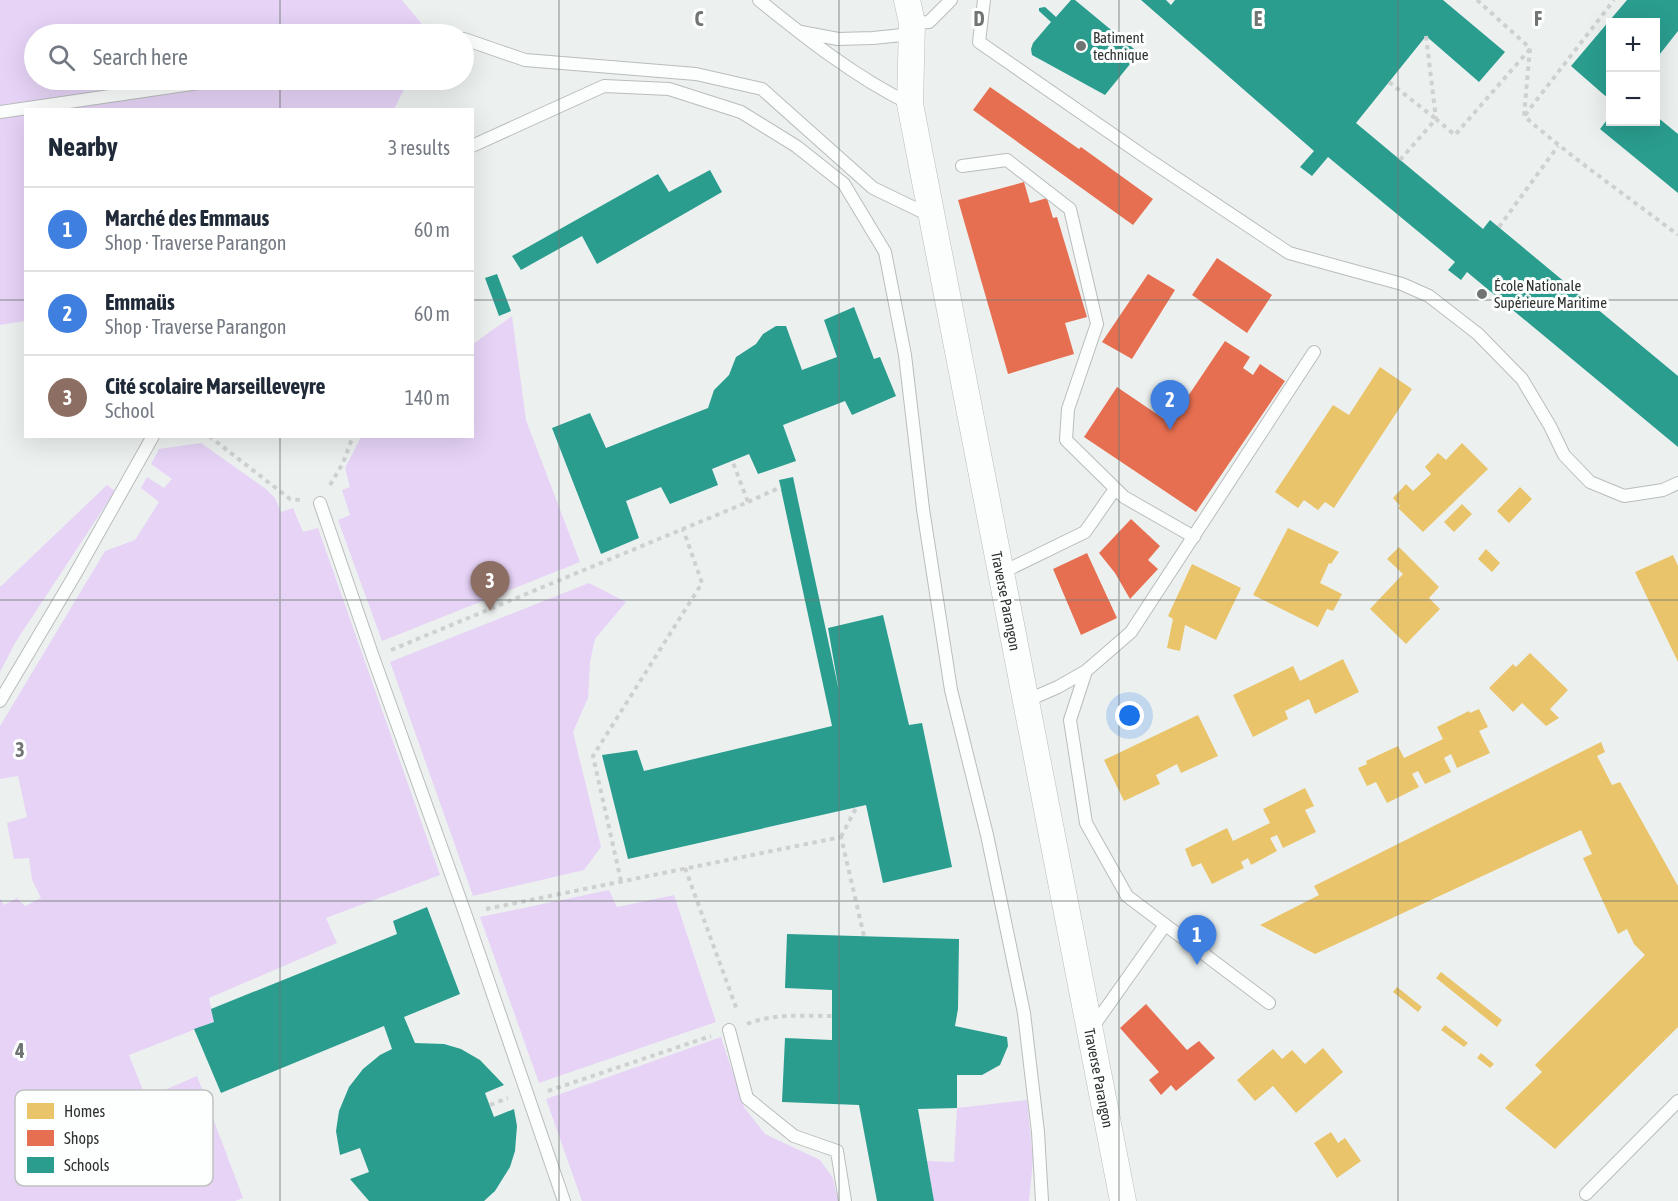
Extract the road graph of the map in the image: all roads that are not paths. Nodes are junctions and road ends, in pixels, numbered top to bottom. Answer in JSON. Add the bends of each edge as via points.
{"nodes":[{"id":1,"x":759,"y":0,"type":"edge"},
{"id":2,"x":951,"y":0,"type":"edge"},
{"id":3,"x":984,"y":0,"type":"edge"},
{"id":4,"x":911,"y":19,"type":"edge"},
{"id":5,"x":796,"y":31,"type":"junction"},
{"id":6,"x":474,"y":42,"type":"edge"},
{"id":7,"x":151,"y":90,"type":"edge"},
{"id":8,"x":910,"y":104,"type":"junction"},
{"id":9,"x":24,"y":108,"type":"edge"},
{"id":10,"x":27,"y":108,"type":"edge"},
{"id":11,"x":0,"y":112,"type":"edge"},
{"id":12,"x":474,"y":146,"type":"edge"},
{"id":13,"x":962,"y":166,"type":"dead end"},
{"id":14,"x":931,"y":216,"type":"junction"},
{"id":15,"x":1314,"y":352,"type":"dead end"},
{"id":16,"x":152,"y":438,"type":"edge"},
{"id":17,"x":1678,"y":483,"type":"edge"},
{"id":18,"x":1115,"y":489,"type":"junction"},
{"id":19,"x":320,"y":502,"type":"road end"},
{"id":20,"x":1194,"y":537,"type":"junction"},
{"id":21,"x":1001,"y":573,"type":"junction"},
{"id":22,"x":1086,"y":671,"type":"junction"},
{"id":23,"x":0,"y":701,"type":"edge"},
{"id":24,"x":1026,"y":701,"type":"junction"},
{"id":25,"x":1165,"y":925,"type":"junction"},
{"id":26,"x":1269,"y":1003,"type":"dead end"},
{"id":27,"x":729,"y":1030,"type":"road end"},
{"id":28,"x":1090,"y":1031,"type":"junction"},
{"id":29,"x":1678,"y":1101,"type":"edge"},
{"id":30,"x":1586,"y":1194,"type":"dead end"},
{"id":31,"x":564,"y":1201,"type":"edge"},
{"id":32,"x":845,"y":1201,"type":"edge"},
{"id":33,"x":1042,"y":1201,"type":"edge"},
{"id":34,"x":1123,"y":1201,"type":"edge"}],
"edges":[{"from":1,"to":5,"type":"lane"},
{"from":2,"to":4,"type":"lane","via":[[928,22]]},
{"from":3,"to":17,"type":"lane","via":[[979,42],[1148,159],[1289,253],[1402,284],[1429,296],[1478,334],[1522,379],[1564,455],[1590,482],[1624,496],[1663,490]]},
{"from":4,"to":5,"type":"lane","via":[[873,38],[838,39]]},
{"from":4,"to":8,"type":"street","name":"Traverse Parangon"},
{"from":5,"to":8,"type":"lane","via":[[881,90]]},
{"from":6,"to":14,"type":"lane","via":[[525,60],[696,74],[762,89],[873,188]]},
{"from":7,"to":10,"type":"lane"},
{"from":8,"to":14,"type":"street","name":"Traverse Parangon"},
{"from":9,"to":11,"type":"lane"},
{"from":12,"to":33,"type":"lane","via":[[604,87],[669,89],[741,112],[796,146],[844,184],[885,252],[904,356],[951,690],[987,835],[1024,1013]]},
{"from":13,"to":18,"type":"lane","via":[[1006,160],[1070,209],[1097,324],[1068,409],[1066,440]]},
{"from":14,"to":21,"type":"street","name":"Traverse Parangon"},
{"from":15,"to":20,"type":"lane"},
{"from":16,"to":23,"type":"lane"},
{"from":18,"to":20,"type":"lane"},
{"from":18,"to":21,"type":"lane","via":[[1085,532]]},
{"from":19,"to":31,"type":"lane"},
{"from":20,"to":22,"type":"lane","via":[[1131,632]]},
{"from":21,"to":24,"type":"street","name":"Traverse Parangon"},
{"from":22,"to":24,"type":"lane"},
{"from":22,"to":25,"type":"lane","via":[[1070,720],[1086,823],[1127,896]]},
{"from":24,"to":28,"type":"street","name":"Traverse Parangon"},
{"from":25,"to":26,"type":"lane"},
{"from":25,"to":28,"type":"lane"},
{"from":27,"to":32,"type":"lane","via":[[747,1098],[794,1136],[837,1151]]},
{"from":28,"to":34,"type":"street","name":"Traverse Parangon"},
{"from":29,"to":30,"type":"lane"}]}
